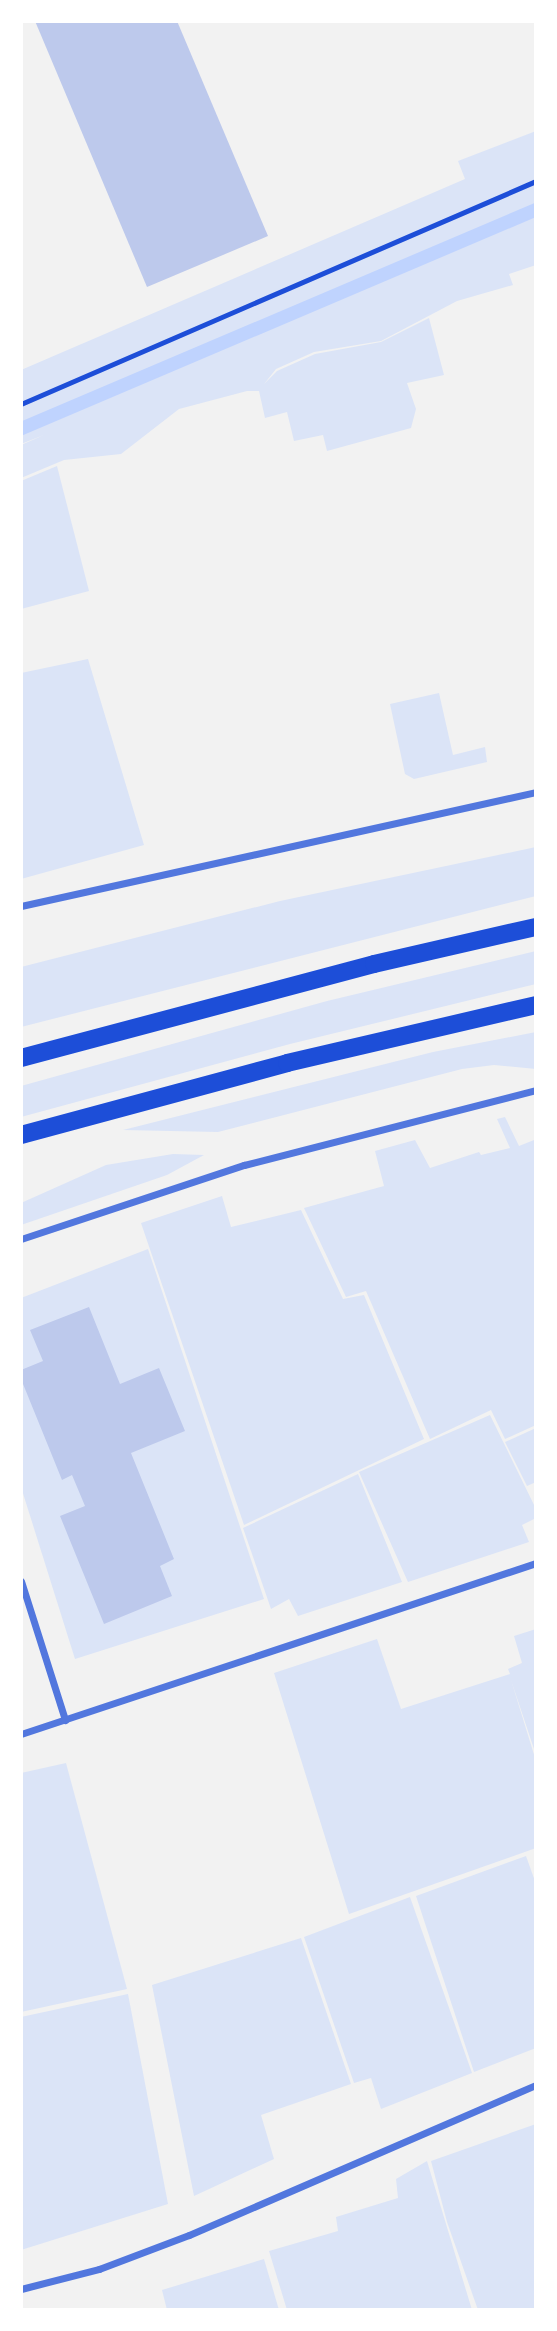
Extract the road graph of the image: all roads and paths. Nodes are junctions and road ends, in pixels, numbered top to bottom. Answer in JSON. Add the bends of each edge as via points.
{"nodes":[{"id":1,"x":536,"y":181,"type":"edge"},
{"id":2,"x":21,"y":404,"type":"edge"},
{"id":3,"x":536,"y":792,"type":"edge"},
{"id":4,"x":21,"y":906,"type":"edge"},
{"id":5,"x":536,"y":927,"type":"edge"},
{"id":6,"x":536,"y":1005,"type":"edge"},
{"id":7,"x":21,"y":1058,"type":"edge"},
{"id":8,"x":536,"y":1090,"type":"edge"},
{"id":9,"x":21,"y":1135,"type":"edge"},
{"id":10,"x":21,"y":1239,"type":"edge"},
{"id":11,"x":536,"y":1563,"type":"edge"},
{"id":12,"x":21,"y":1581,"type":"edge"},
{"id":13,"x":65,"y":1720,"type":"junction"},
{"id":14,"x":21,"y":1734,"type":"edge"},
{"id":15,"x":536,"y":2085,"type":"edge"},
{"id":16,"x":21,"y":2289,"type":"edge"}],
"edges":[{"from":1,"to":2,"type":"path"},
{"from":3,"to":4,"type":"street"},
{"from":5,"to":7,"type":"main road","via":[[374,964]]},
{"from":6,"to":9,"type":"main road","via":[[274,1066]]},
{"from":8,"to":10,"type":"street","via":[[244,1165]]},
{"from":11,"to":13,"type":"street"},
{"from":12,"to":13,"type":"street"},
{"from":13,"to":14,"type":"street"},
{"from":15,"to":16,"type":"street","via":[[189,2235],[99,2269]]}]}
